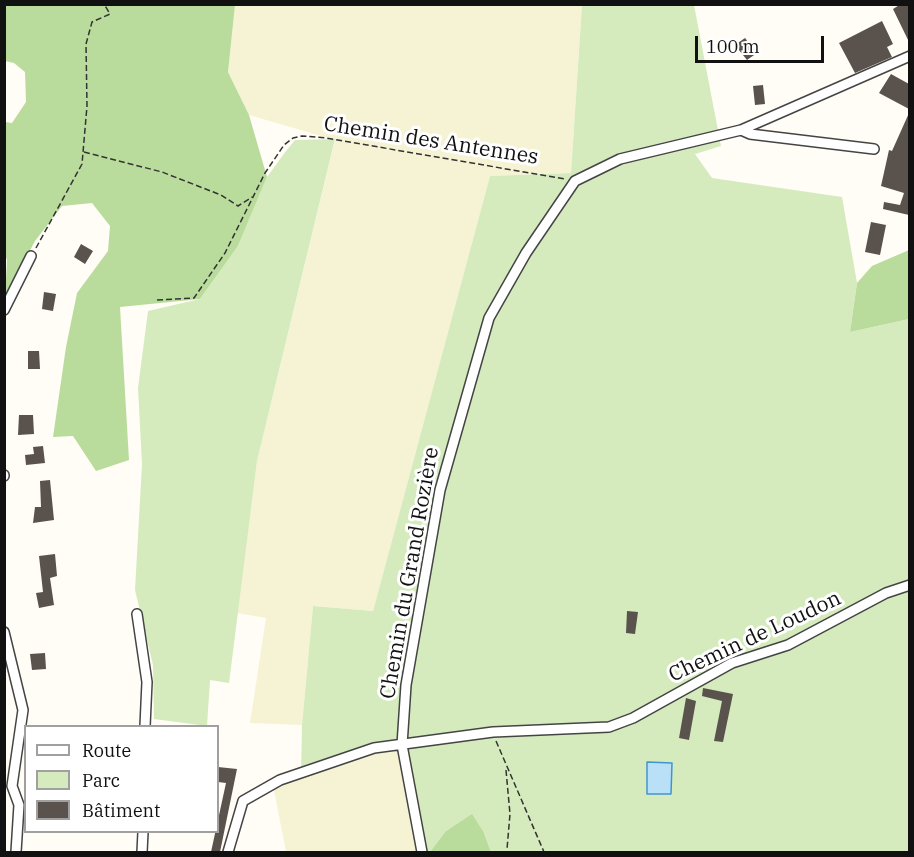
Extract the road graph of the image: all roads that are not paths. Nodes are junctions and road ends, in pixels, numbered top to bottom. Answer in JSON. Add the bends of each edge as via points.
{"nodes":[{"id":1,"x":909,"y":56,"type":"edge"},
{"id":2,"x":741,"y":130,"type":"junction"},
{"id":3,"x":874,"y":149,"type":"dead end"},
{"id":4,"x":31,"y":256,"type":"road end"},
{"id":5,"x":4,"y":310,"type":"edge"},
{"id":6,"x":909,"y":585,"type":"edge"},
{"id":7,"x":137,"y":614,"type":"dead end"},
{"id":8,"x":4,"y":632,"type":"edge"},
{"id":9,"x":145,"y":725,"type":"edge"},
{"id":10,"x":402,"y":745,"type":"junction"},
{"id":11,"x":143,"y":833,"type":"edge"},
{"id":12,"x":16,"y":852,"type":"edge"},
{"id":13,"x":142,"y":852,"type":"edge"},
{"id":14,"x":228,"y":852,"type":"edge"},
{"id":15,"x":422,"y":852,"type":"edge"}],
"edges":[{"from":1,"to":2,"type":"street"},
{"from":2,"to":3,"type":"street"},
{"from":2,"to":10,"type":"street","name":"Chemin du Grand Rozière","via":[[620,159],[575,181],[497,300],[478,348],[440,490],[406,685]]},
{"from":4,"to":5,"type":"street"},
{"from":6,"to":10,"type":"street","name":"Chemin de Loudon","via":[[886,593],[788,645],[732,663],[633,718],[609,727],[493,732]]},
{"from":7,"to":9,"type":"street","via":[[147,682]]},
{"from":8,"to":12,"type":"street","via":[[23,710],[12,786],[20,805]]},
{"from":10,"to":14,"type":"street","name":"Chemin de Loudon","via":[[374,748],[280,780],[243,801]]},
{"from":10,"to":15,"type":"street","name":"Chemin du Grand Rozière"},
{"from":11,"to":13,"type":"street"}]}
